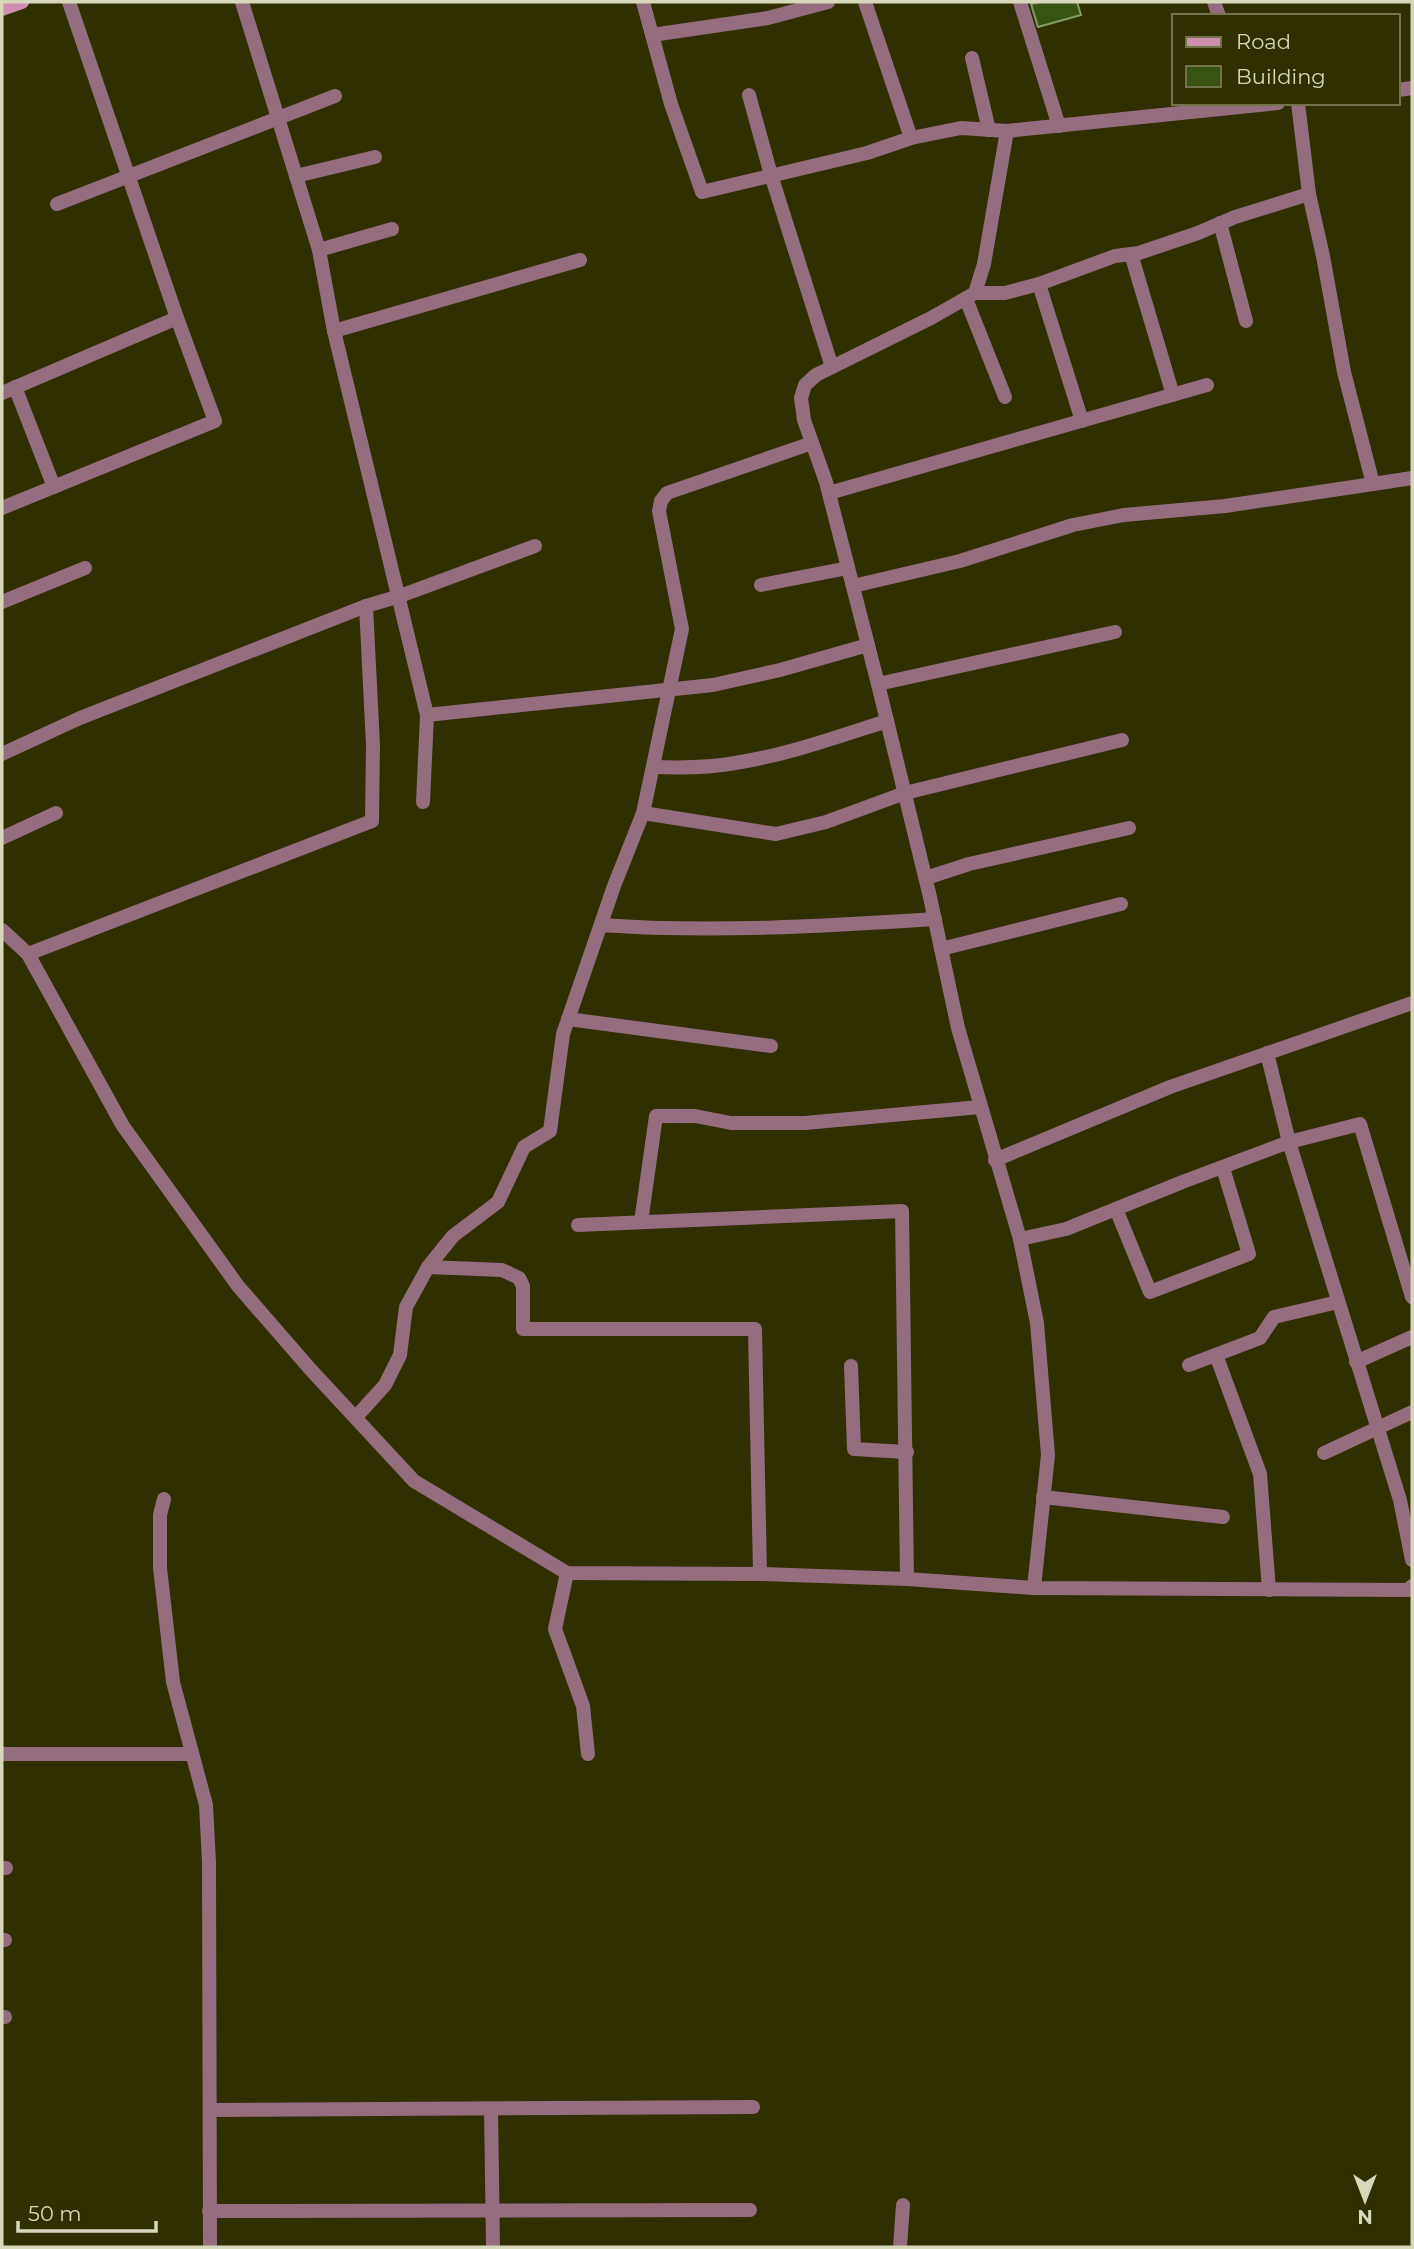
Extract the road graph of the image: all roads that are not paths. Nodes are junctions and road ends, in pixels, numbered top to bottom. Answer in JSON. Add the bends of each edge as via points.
{"nodes":[{"id":1,"x":22,"y":2,"type":"edge"},
{"id":2,"x":69,"y":2,"type":"edge"},
{"id":3,"x":242,"y":2,"type":"edge"},
{"id":4,"x":643,"y":2,"type":"edge"},
{"id":5,"x":828,"y":2,"type":"edge"},
{"id":6,"x":865,"y":2,"type":"edge"},
{"id":7,"x":1020,"y":2,"type":"edge"},
{"id":8,"x":2,"y":9,"type":"edge"},
{"id":9,"x":652,"y":35,"type":"junction"},
{"id":10,"x":972,"y":58,"type":"dead end"},
{"id":11,"x":749,"y":94,"type":"dead end"},
{"id":12,"x":335,"y":96,"type":"dead end"},
{"id":13,"x":1298,"y":105,"type":"edge"},
{"id":14,"x":1226,"y":106,"type":"edge"},
{"id":15,"x":278,"y":118,"type":"junction"},
{"id":16,"x":1059,"y":126,"type":"junction"},
{"id":17,"x":989,"y":130,"type":"junction"},
{"id":18,"x":1007,"y":131,"type":"junction"},
{"id":19,"x":911,"y":138,"type":"junction"},
{"id":20,"x":375,"y":157,"type":"dead end"},
{"id":21,"x":771,"y":175,"type":"junction"},
{"id":22,"x":128,"y":176,"type":"junction"},
{"id":23,"x":296,"y":176,"type":"junction"},
{"id":24,"x":1309,"y":194,"type":"junction"},
{"id":25,"x":57,"y":204,"type":"dead end"},
{"id":26,"x":1220,"y":223,"type":"junction"},
{"id":27,"x":392,"y":229,"type":"dead end"},
{"id":28,"x":319,"y":250,"type":"junction"},
{"id":29,"x":1131,"y":254,"type":"junction"},
{"id":30,"x":580,"y":260,"type":"dead end"},
{"id":31,"x":1039,"y":284,"type":"junction"},
{"id":32,"x":970,"y":296,"type":"junction"},
{"id":33,"x":177,"y":318,"type":"junction"},
{"id":34,"x":1246,"y":321,"type":"dead end"},
{"id":35,"x":334,"y":331,"type":"junction"},
{"id":36,"x":832,"y":367,"type":"junction"},
{"id":37,"x":1206,"y":386,"type":"dead end"},
{"id":38,"x":9,"y":390,"type":"edge"},
{"id":39,"x":1173,"y":395,"type":"junction"},
{"id":40,"x":1005,"y":397,"type":"dead end"},
{"id":41,"x":1082,"y":421,"type":"junction"},
{"id":42,"x":812,"y":443,"type":"junction"},
{"id":43,"x":1412,"y":478,"type":"edge"},
{"id":44,"x":1373,"y":484,"type":"junction"},
{"id":45,"x":54,"y":486,"type":"junction"},
{"id":46,"x":829,"y":493,"type":"junction"},
{"id":47,"x":2,"y":508,"type":"edge"},
{"id":48,"x":535,"y":546,"type":"dead end"},
{"id":49,"x":85,"y":568,"type":"dead end"},
{"id":50,"x":848,"y":568,"type":"junction"},
{"id":51,"x":761,"y":585,"type":"dead end"},
{"id":52,"x":853,"y":586,"type":"junction"},
{"id":53,"x":400,"y":596,"type":"junction"},
{"id":54,"x":2,"y":602,"type":"edge"},
{"id":55,"x":366,"y":606,"type":"junction"},
{"id":56,"x":1115,"y":632,"type":"dead end"},
{"id":57,"x":868,"y":645,"type":"junction"},
{"id":58,"x":878,"y":684,"type":"junction"},
{"id":59,"x":668,"y":690,"type":"junction"},
{"id":60,"x":427,"y":715,"type":"junction"},
{"id":61,"x":887,"y":721,"type":"junction"},
{"id":62,"x":1122,"y":740,"type":"dead end"},
{"id":63,"x":2,"y":754,"type":"edge"},
{"id":64,"x":653,"y":767,"type":"junction"},
{"id":65,"x":905,"y":793,"type":"junction"},
{"id":66,"x":423,"y":802,"type":"dead end"},
{"id":67,"x":56,"y":813,"type":"dead end"},
{"id":68,"x":643,"y":813,"type":"junction"},
{"id":69,"x":1129,"y":828,"type":"dead end"},
{"id":70,"x":2,"y":838,"type":"edge"},
{"id":71,"x":926,"y":878,"type":"junction"},
{"id":72,"x":1121,"y":904,"type":"dead end"},
{"id":73,"x":935,"y":919,"type":"junction"},
{"id":74,"x":601,"y":925,"type":"junction"},
{"id":75,"x":2,"y":930,"type":"edge"},
{"id":76,"x":942,"y":949,"type":"junction"},
{"id":77,"x":28,"y":954,"type":"junction"},
{"id":78,"x":1412,"y":1003,"type":"edge"},
{"id":79,"x":568,"y":1019,"type":"junction"},
{"id":80,"x":771,"y":1046,"type":"dead end"},
{"id":81,"x":1267,"y":1053,"type":"junction"},
{"id":82,"x":980,"y":1107,"type":"junction"},
{"id":83,"x":1289,"y":1142,"type":"junction"},
{"id":84,"x":995,"y":1160,"type":"junction"},
{"id":85,"x":1223,"y":1168,"type":"junction"},
{"id":86,"x":1116,"y":1209,"type":"junction"},
{"id":87,"x":641,"y":1222,"type":"junction"},
{"id":88,"x":578,"y":1225,"type":"dead end"},
{"id":89,"x":1020,"y":1239,"type":"junction"},
{"id":90,"x":428,"y":1267,"type":"junction"},
{"id":91,"x":1412,"y":1297,"type":"edge"},
{"id":92,"x":1338,"y":1302,"type":"junction"},
{"id":93,"x":1412,"y":1337,"type":"edge"},
{"id":94,"x":1216,"y":1355,"type":"junction"},
{"id":95,"x":1356,"y":1363,"type":"junction"},
{"id":96,"x":1189,"y":1365,"type":"dead end"},
{"id":97,"x":851,"y":1366,"type":"dead end"},
{"id":98,"x":1412,"y":1412,"type":"edge"},
{"id":99,"x":356,"y":1418,"type":"junction"},
{"id":100,"x":1376,"y":1428,"type":"junction"},
{"id":101,"x":907,"y":1452,"type":"junction"},
{"id":102,"x":1324,"y":1453,"type":"dead end"},
{"id":103,"x":1044,"y":1497,"type":"junction"},
{"id":104,"x":164,"y":1499,"type":"dead end"},
{"id":105,"x":1223,"y":1517,"type":"dead end"},
{"id":106,"x":1412,"y":1560,"type":"edge"},
{"id":107,"x":567,"y":1573,"type":"junction"},
{"id":108,"x":760,"y":1574,"type":"junction"},
{"id":109,"x":907,"y":1579,"type":"junction"},
{"id":110,"x":1412,"y":1586,"type":"edge"},
{"id":111,"x":1034,"y":1588,"type":"junction"},
{"id":112,"x":1269,"y":1590,"type":"junction"},
{"id":113,"x":2,"y":1754,"type":"edge"},
{"id":114,"x":192,"y":1754,"type":"junction"},
{"id":115,"x":588,"y":1754,"type":"dead end"},
{"id":116,"x":753,"y":2108,"type":"dead end"},
{"id":117,"x":491,"y":2109,"type":"junction"},
{"id":118,"x":210,"y":2110,"type":"junction"},
{"id":119,"x":902,"y":2205,"type":"dead end"},
{"id":120,"x":750,"y":2210,"type":"dead end"},
{"id":121,"x":209,"y":2211,"type":"junction"},
{"id":122,"x":492,"y":2211,"type":"junction"},
{"id":123,"x":210,"y":2247,"type":"edge"},
{"id":124,"x":493,"y":2247,"type":"edge"},
{"id":125,"x":900,"y":2247,"type":"edge"}],
"edges":[{"from":1,"to":8,"type":"main road"},
{"from":2,"to":22,"type":"street"},
{"from":3,"to":15,"type":"street"},
{"from":4,"to":9,"type":"street"},
{"from":5,"to":9,"type":"street","via":[[768,18]]},
{"from":6,"to":19,"type":"street"},
{"from":7,"to":16,"type":"street"},
{"from":9,"to":21,"type":"street","via":[[702,192]]},
{"from":10,"to":17,"type":"street"},
{"from":11,"to":21,"type":"street"},
{"from":12,"to":15,"type":"street"},
{"from":13,"to":24,"type":"street"},
{"from":14,"to":16,"type":"street"},
{"from":15,"to":22,"type":"street"},
{"from":15,"to":23,"type":"street"},
{"from":16,"to":18,"type":"street"},
{"from":17,"to":18,"type":"street"},
{"from":17,"to":19,"type":"street","via":[[961,128]]},
{"from":18,"to":32,"type":"street","via":[[984,264]]},
{"from":19,"to":21,"type":"street"},
{"from":20,"to":23,"type":"street"},
{"from":21,"to":36,"type":"street"},
{"from":22,"to":25,"type":"street"},
{"from":22,"to":33,"type":"street"},
{"from":23,"to":28,"type":"street"},
{"from":24,"to":26,"type":"street"},
{"from":24,"to":44,"type":"street","via":[[1344,372]]},
{"from":26,"to":29,"type":"street"},
{"from":26,"to":34,"type":"street"},
{"from":27,"to":28,"type":"street"},
{"from":28,"to":35,"type":"street"},
{"from":29,"to":31,"type":"street"},
{"from":29,"to":39,"type":"street"},
{"from":30,"to":35,"type":"street"},
{"from":31,"to":32,"type":"street"},
{"from":31,"to":41,"type":"street"},
{"from":32,"to":36,"type":"street"},
{"from":32,"to":40,"type":"street"},
{"from":33,"to":38,"type":"street"},
{"from":33,"to":45,"type":"street","via":[[215,421]]},
{"from":35,"to":53,"type":"street"},
{"from":36,"to":42,"type":"street","via":[[805,385],[800,398]]},
{"from":37,"to":39,"type":"street"},
{"from":38,"to":45,"type":"street"},
{"from":39,"to":41,"type":"street"},
{"from":41,"to":46,"type":"street"},
{"from":42,"to":46,"type":"street"},
{"from":42,"to":59,"type":"street","via":[[667,493],[661,501],[659,511],[682,629]]},
{"from":43,"to":44,"type":"street"},
{"from":44,"to":52,"type":"street","via":[[1238,504],[1125,514]]},
{"from":45,"to":47,"type":"street"},
{"from":46,"to":50,"type":"street"},
{"from":48,"to":53,"type":"street"},
{"from":49,"to":54,"type":"street"},
{"from":50,"to":51,"type":"street"},
{"from":50,"to":52,"type":"street"},
{"from":52,"to":57,"type":"street"},
{"from":53,"to":55,"type":"street"},
{"from":53,"to":60,"type":"street"},
{"from":55,"to":63,"type":"street","via":[[80,718]]},
{"from":55,"to":77,"type":"street","via":[[372,821]]},
{"from":56,"to":58,"type":"street"},
{"from":57,"to":58,"type":"street"},
{"from":57,"to":59,"type":"street","via":[[780,670]]},
{"from":58,"to":61,"type":"street"},
{"from":59,"to":60,"type":"street"},
{"from":59,"to":64,"type":"street"},
{"from":60,"to":66,"type":"street"},
{"from":61,"to":64,"type":"street","via":[[734,763]]},
{"from":61,"to":65,"type":"street"},
{"from":62,"to":65,"type":"street"},
{"from":64,"to":68,"type":"street"},
{"from":65,"to":68,"type":"street","via":[[826,822],[776,834]]},
{"from":65,"to":71,"type":"street"},
{"from":67,"to":70,"type":"street"},
{"from":68,"to":74,"type":"street"},
{"from":69,"to":71,"type":"street"},
{"from":71,"to":73,"type":"street"},
{"from":72,"to":76,"type":"street"},
{"from":73,"to":74,"type":"street","via":[[788,928],[669,930]]},
{"from":73,"to":76,"type":"street"},
{"from":74,"to":79,"type":"street"},
{"from":75,"to":77,"type":"street"},
{"from":76,"to":82,"type":"street"},
{"from":77,"to":99,"type":"street","via":[[123,1126],[238,1286]]},
{"from":78,"to":81,"type":"street"},
{"from":79,"to":80,"type":"street"},
{"from":79,"to":90,"type":"street","via":[[550,1131],[524,1147],[498,1202],[453,1236]]},
{"from":81,"to":83,"type":"street"},
{"from":81,"to":84,"type":"street","via":[[1170,1087]]},
{"from":82,"to":84,"type":"street"},
{"from":82,"to":87,"type":"street","via":[[805,1122],[731,1123],[695,1116],[656,1116]]},
{"from":83,"to":85,"type":"street"},
{"from":83,"to":91,"type":"street","via":[[1360,1124]]},
{"from":83,"to":92,"type":"street"},
{"from":84,"to":89,"type":"street"},
{"from":85,"to":86,"type":"street"},
{"from":85,"to":86,"type":"street","via":[[1249,1254],[1150,1292]]},
{"from":86,"to":89,"type":"street","via":[[1066,1229]]},
{"from":87,"to":88,"type":"street"},
{"from":87,"to":101,"type":"street","via":[[902,1211]]},
{"from":89,"to":103,"type":"street","via":[[1037,1324],[1048,1455]]},
{"from":90,"to":99,"type":"street","via":[[406,1307],[400,1355],[385,1385]]},
{"from":90,"to":108,"type":"street","via":[[502,1270],[519,1278],[523,1329],[754,1329]]},
{"from":92,"to":94,"type":"street","via":[[1274,1317],[1260,1338]]},
{"from":92,"to":95,"type":"street"},
{"from":93,"to":95,"type":"street"},
{"from":94,"to":96,"type":"street"},
{"from":94,"to":112,"type":"street","via":[[1260,1474]]},
{"from":95,"to":100,"type":"street"},
{"from":97,"to":101,"type":"street","via":[[854,1449]]},
{"from":98,"to":100,"type":"street"},
{"from":99,"to":107,"type":"street","via":[[414,1481]]},
{"from":100,"to":102,"type":"street"},
{"from":100,"to":106,"type":"street","via":[[1400,1500]]},
{"from":101,"to":109,"type":"street"},
{"from":103,"to":105,"type":"street"},
{"from":103,"to":111,"type":"street"},
{"from":104,"to":114,"type":"street","via":[[160,1568],[173,1682]]},
{"from":107,"to":108,"type":"street"},
{"from":107,"to":115,"type":"street","via":[[555,1629],[583,1706]]},
{"from":108,"to":109,"type":"street"},
{"from":109,"to":111,"type":"street"},
{"from":110,"to":112,"type":"street","via":[[1409,1590]]},
{"from":111,"to":112,"type":"street"},
{"from":113,"to":114,"type":"street"},
{"from":114,"to":118,"type":"street","via":[[206,1805],[209,1862]]},
{"from":116,"to":117,"type":"street"},
{"from":117,"to":118,"type":"street"},
{"from":117,"to":122,"type":"street"},
{"from":118,"to":121,"type":"street"},
{"from":119,"to":125,"type":"street"},
{"from":120,"to":122,"type":"street"},
{"from":121,"to":122,"type":"street"},
{"from":121,"to":123,"type":"street"},
{"from":122,"to":124,"type":"street"}]}
